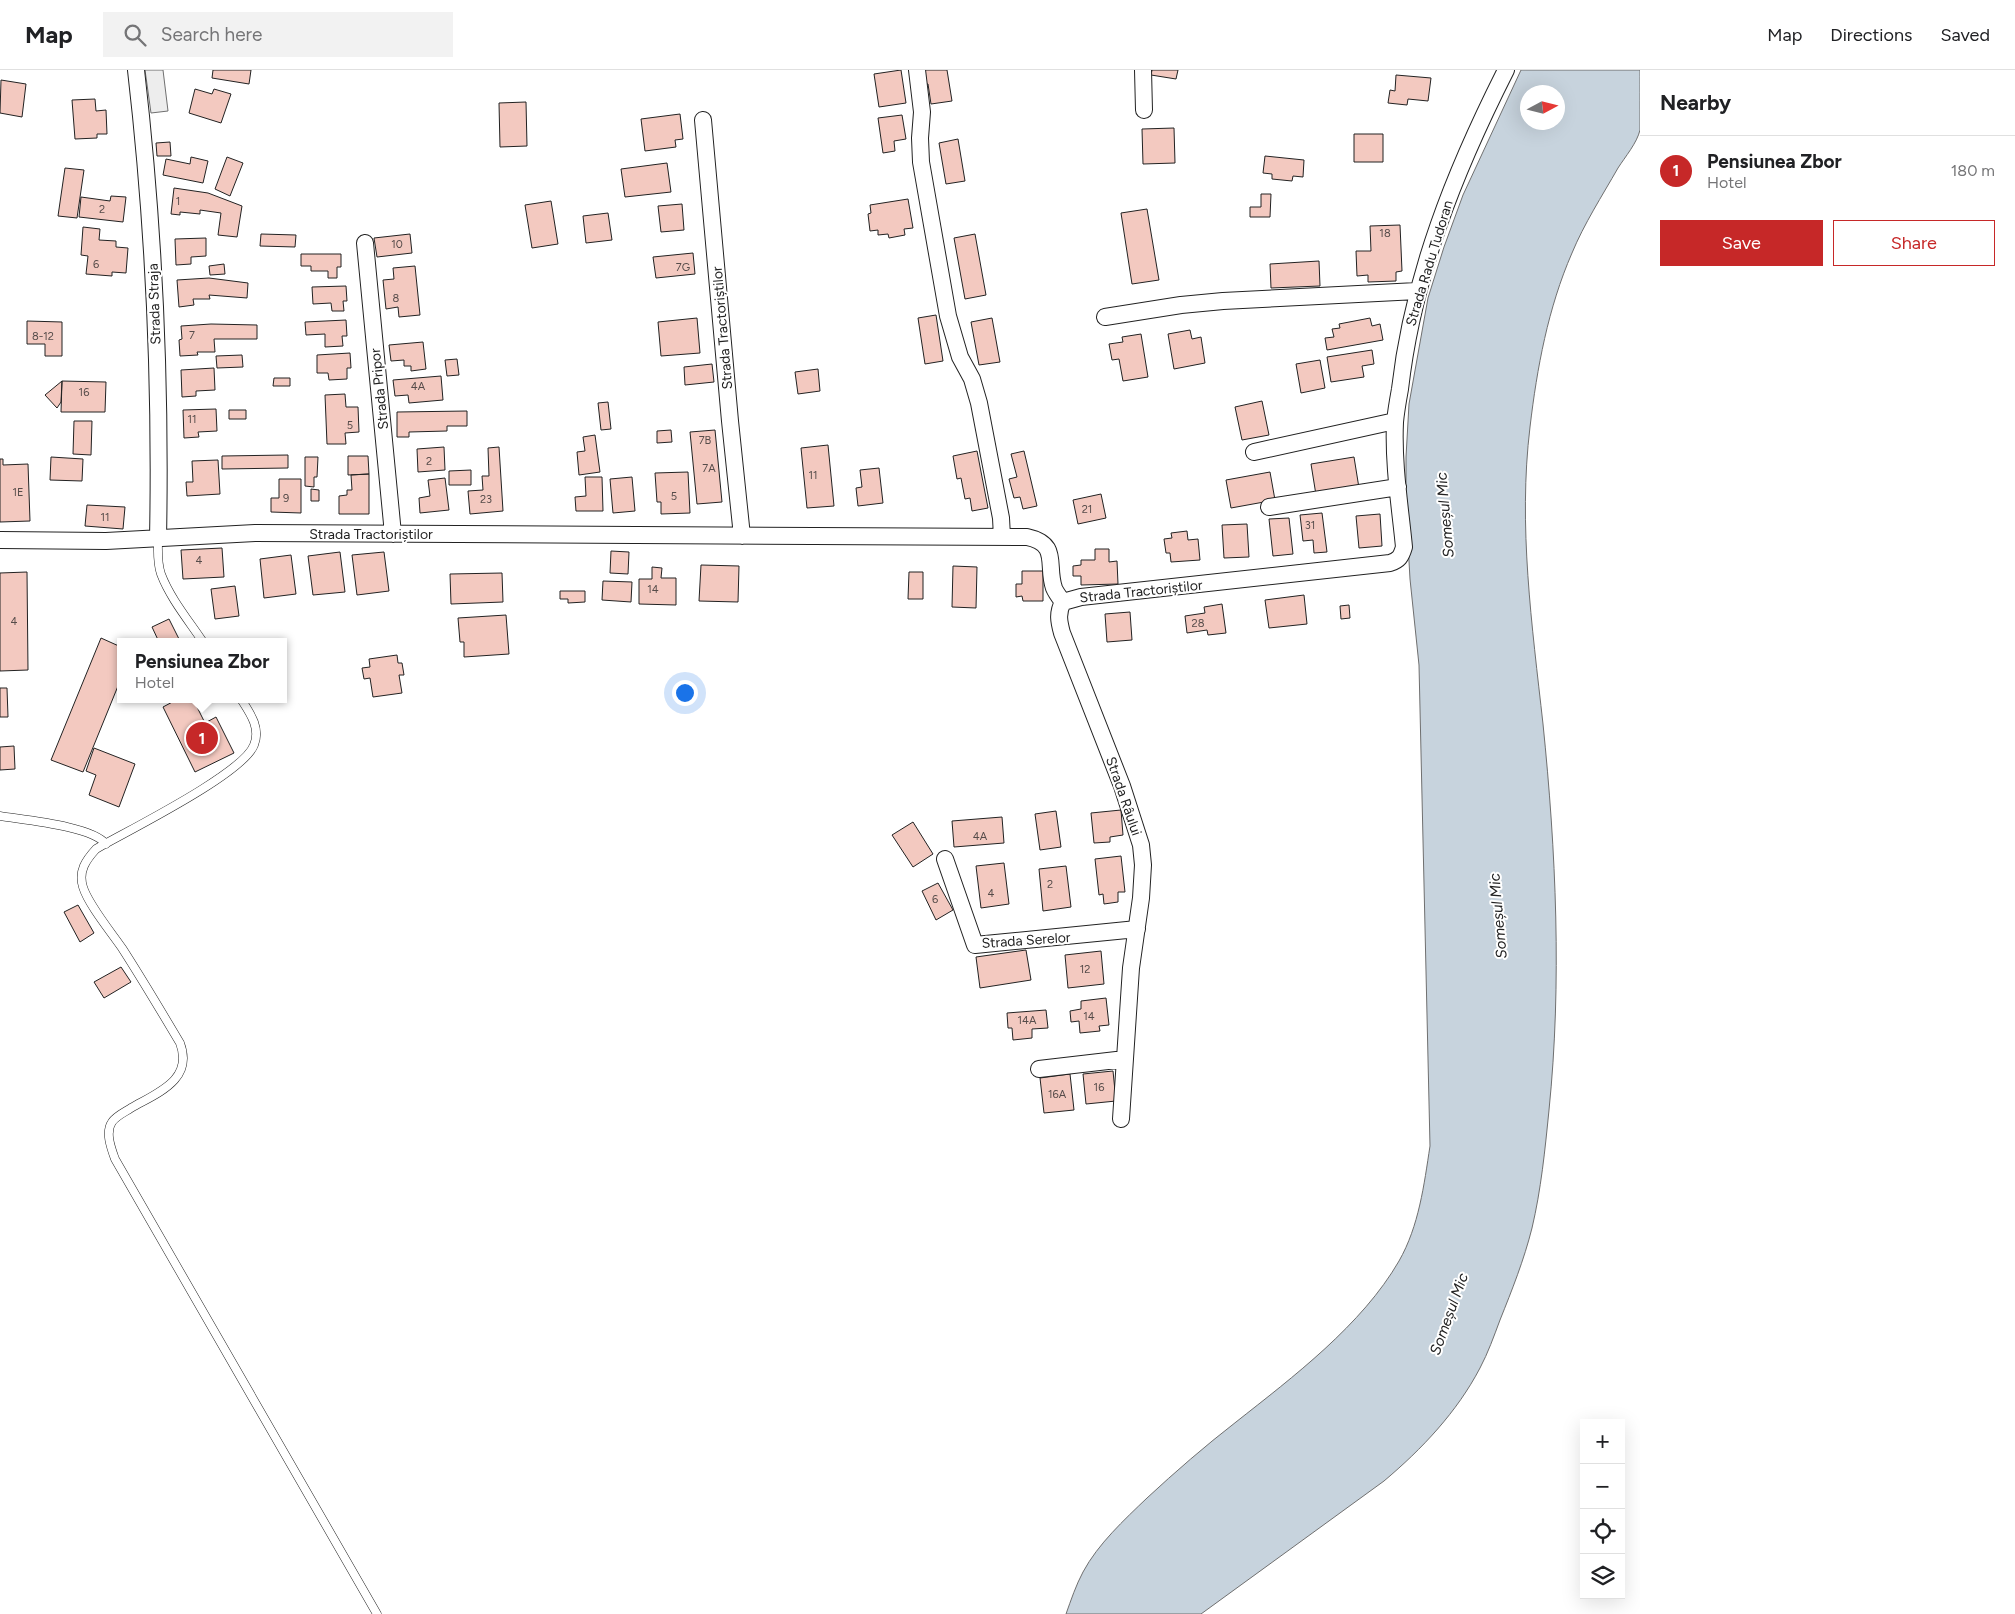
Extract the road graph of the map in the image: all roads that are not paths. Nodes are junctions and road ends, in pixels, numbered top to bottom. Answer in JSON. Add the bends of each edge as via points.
{"nodes":[{"id":1,"x":136,"y":70,"type":"edge"},
{"id":2,"x":917,"y":70,"type":"edge"},
{"id":3,"x":1143,"y":70,"type":"edge"},
{"id":4,"x":1506,"y":70,"type":"edge"},
{"id":5,"x":1144,"y":110,"type":"dead end"},
{"id":6,"x":703,"y":120,"type":"dead end"},
{"id":7,"x":365,"y":243,"type":"dead end"},
{"id":8,"x":1417,"y":291,"type":"junction"},
{"id":9,"x":1105,"y":317,"type":"dead end"},
{"id":10,"x":1395,"y":421,"type":"junction"},
{"id":11,"x":1254,"y":452,"type":"dead end"},
{"id":12,"x":1398,"y":487,"type":"junction"},
{"id":13,"x":1269,"y":507,"type":"dead end"},
{"id":14,"x":393,"y":534,"type":"junction"},
{"id":15,"x":742,"y":536,"type":"junction"},
{"id":16,"x":1002,"y":537,"type":"junction"},
{"id":17,"x":158,"y":539,"type":"junction"},
{"id":18,"x":0,"y":540,"type":"edge"},
{"id":19,"x":1402,"y":556,"type":"joint"},
{"id":20,"x":1063,"y":602,"type":"junction"},
{"id":21,"x":200,"y":638,"type":"edge"},
{"id":22,"x":244,"y":703,"type":"edge"},
{"id":23,"x":0,"y":816,"type":"edge"},
{"id":24,"x":106,"y":844,"type":"junction"},
{"id":25,"x":945,"y":859,"type":"dead end"},
{"id":26,"x":1137,"y":929,"type":"junction"},
{"id":27,"x":1125,"y":1059,"type":"junction"},
{"id":28,"x":1039,"y":1069,"type":"dead end"},
{"id":29,"x":1121,"y":1119,"type":"dead end"},
{"id":30,"x":377,"y":1614,"type":"edge"}],
"edges":[{"from":1,"to":17,"type":"street","name":"Strada Straja","via":[[150,207],[156,331]]},
{"from":2,"to":16,"type":"street","via":[[922,112],[921,162],[948,316],[960,358],[980,403]]},
{"from":3,"to":5,"type":"street"},
{"from":4,"to":8,"type":"street","name":"Strada Radu Tudoran","via":[[1464,157]]},
{"from":6,"to":15,"type":"street","name":"Strada Tractoriștilor"},
{"from":7,"to":14,"type":"street","name":"Strada Pripor"},
{"from":8,"to":9,"type":"street","via":[[1231,300]]},
{"from":8,"to":10,"type":"street","name":"Strada Radu Tudoran","via":[[1405,345]]},
{"from":10,"to":11,"type":"street"},
{"from":10,"to":12,"type":"street","name":"Strada Radu Tudoran"},
{"from":12,"to":13,"type":"street"},
{"from":12,"to":19,"type":"street","name":"Strada Radu Tudoran","via":[[1404,547]]},
{"from":14,"to":15,"type":"street","name":"Strada Tractoriștilor"},
{"from":14,"to":17,"type":"street","name":"Strada Tractoriștilor","via":[[255,533]]},
{"from":15,"to":16,"type":"street","name":"Strada Tractoriștilor"},
{"from":16,"to":20,"type":"street","name":"Strada Tractoriștilor","via":[[1027,537],[1039,540],[1047,548],[1053,586]]},
{"from":17,"to":18,"type":"street","name":"Strada Tractoriștilor"},
{"from":17,"to":21,"type":"lane","via":[[157,558],[161,574]]},
{"from":19,"to":20,"type":"street","name":"Strada Tractoriștilor","via":[[1390,563],[1081,597]]},
{"from":20,"to":26,"type":"street","name":"Strada Râului","via":[[1059,619],[1062,633],[1122,786],[1141,846],[1142,881]]},
{"from":22,"to":24,"type":"lane","via":[[254,718],[256,728],[255,744],[245,759],[223,776]]},
{"from":23,"to":24,"type":"lane","via":[[78,830],[96,836]]},
{"from":24,"to":30,"type":"lane","via":[[85,860],[81,874],[83,886],[184,1053],[180,1074],[169,1086],[112,1122],[109,1134],[111,1147],[132,1189]]},
{"from":25,"to":26,"type":"street","name":"Strada Serelor","via":[[975,944]]},
{"from":26,"to":27,"type":"street","name":"Strada Râului"},
{"from":27,"to":28,"type":"street"},
{"from":27,"to":29,"type":"street","name":"Strada Râului"}]}
